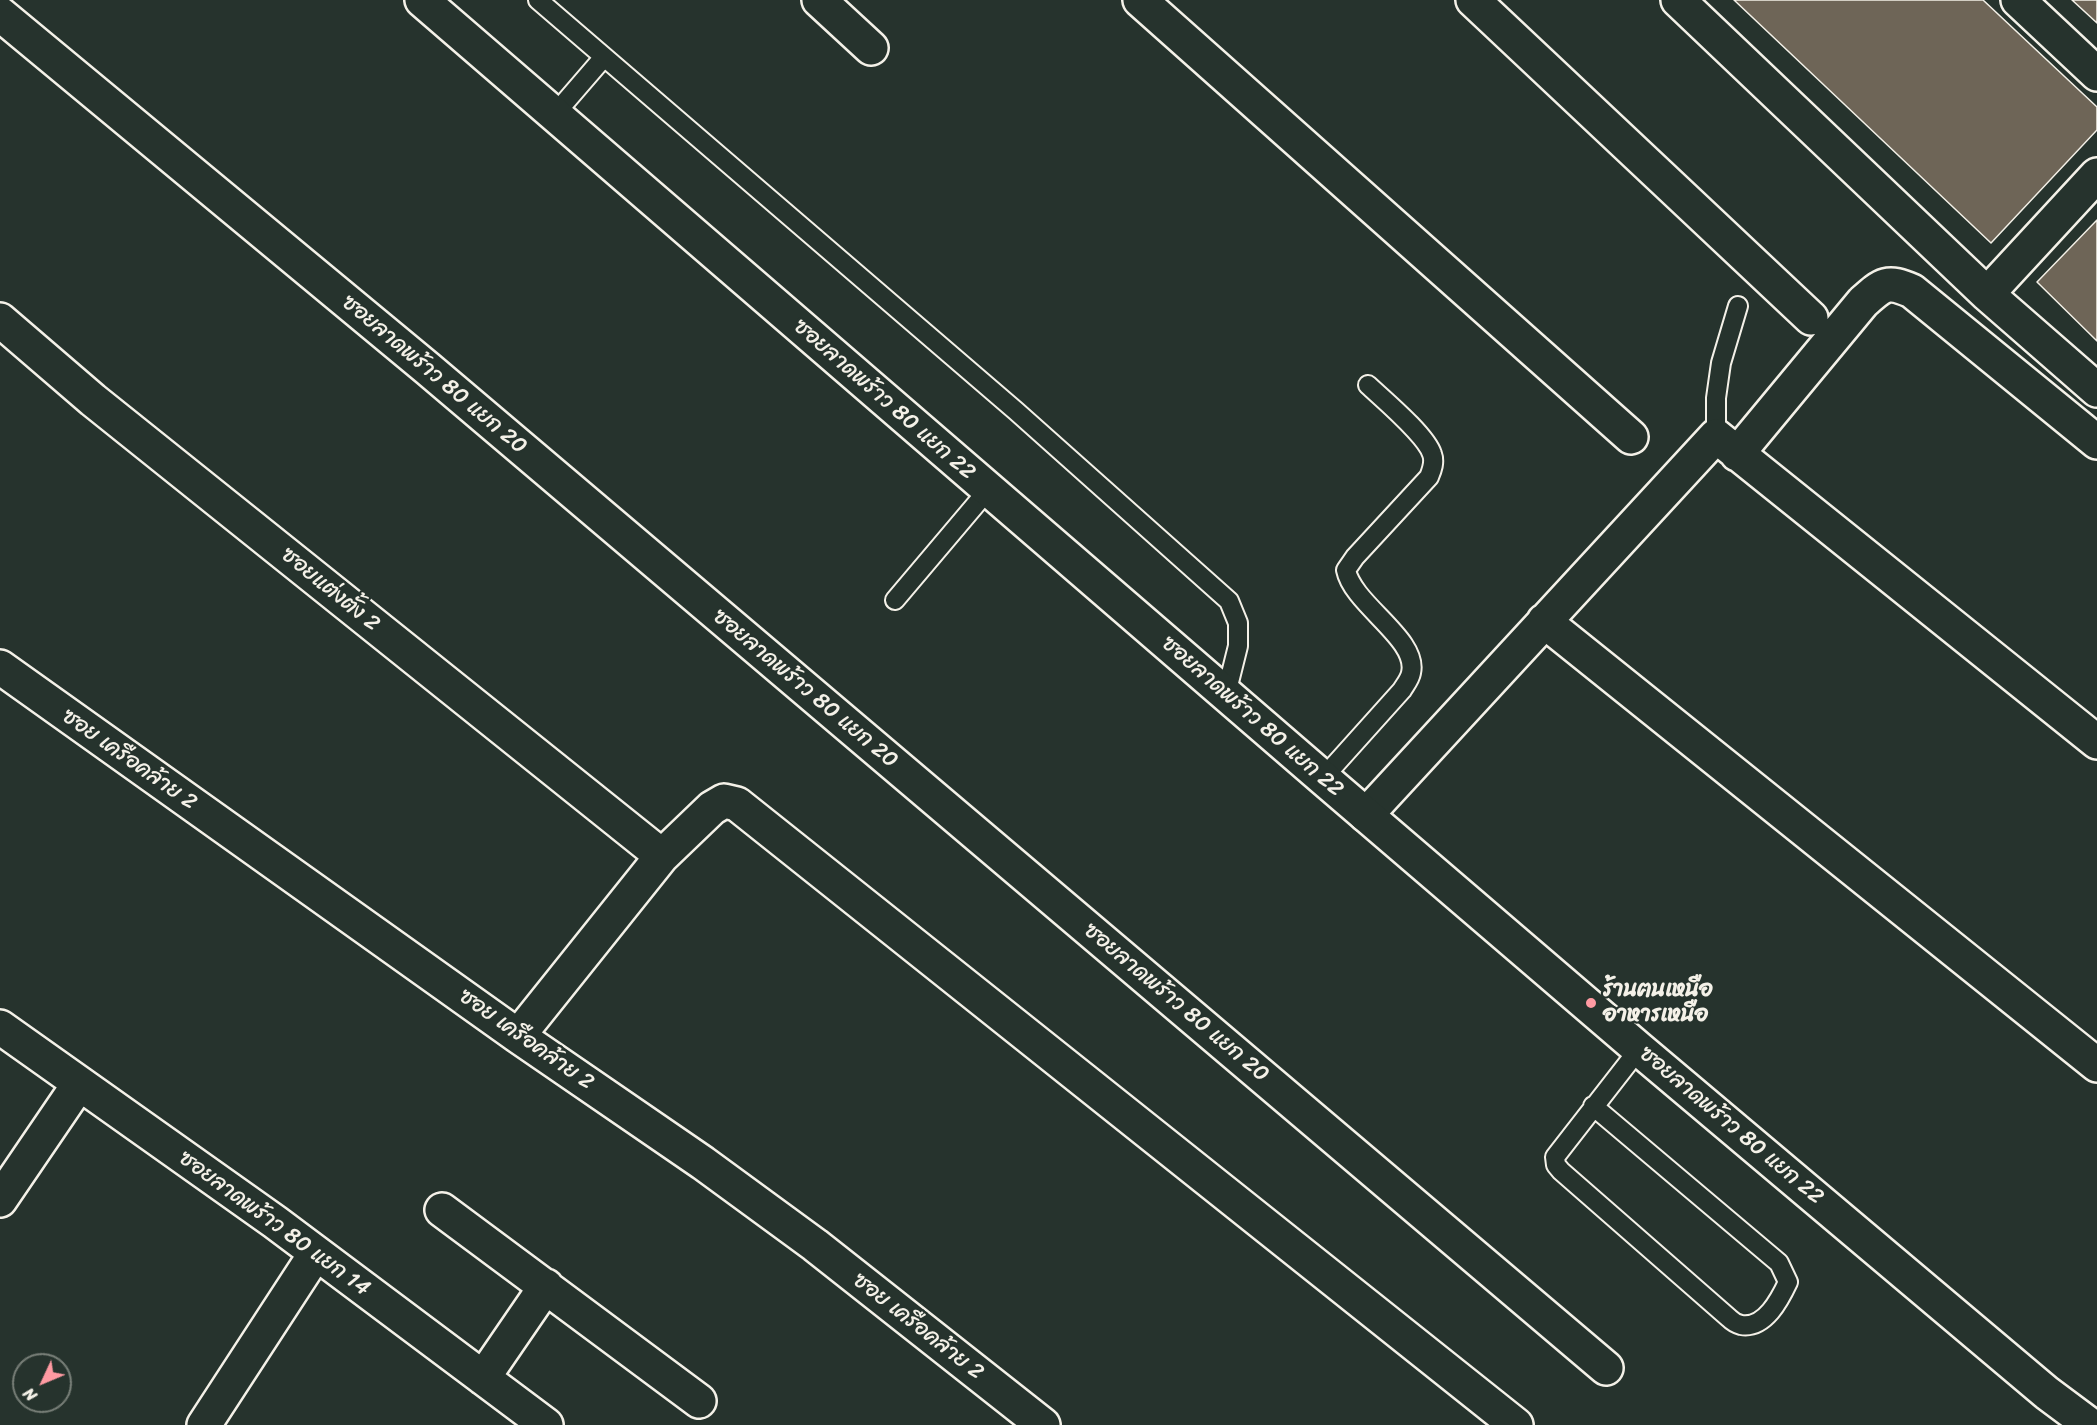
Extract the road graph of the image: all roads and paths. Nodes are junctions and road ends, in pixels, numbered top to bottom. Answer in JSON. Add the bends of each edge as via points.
{"nodes":[{"id":1,"x":422,"y":0,"type":"edge"},
{"id":2,"x":538,"y":0,"type":"edge"},
{"id":3,"x":819,"y":0,"type":"edge"},
{"id":4,"x":1140,"y":0,"type":"edge"},
{"id":5,"x":1473,"y":0,"type":"edge"},
{"id":6,"x":1678,"y":0,"type":"edge"},
{"id":7,"x":2018,"y":0,"type":"edge"},
{"id":8,"x":0,"y":14,"type":"edge"},
{"id":9,"x":871,"y":48,"type":"dead end"},
{"id":10,"x":604,"y":57,"type":"junction"},
{"id":11,"x":2097,"y":74,"type":"edge"},
{"id":12,"x":554,"y":115,"type":"junction"},
{"id":13,"x":2097,"y":175,"type":"edge"},
{"id":14,"x":1987,"y":294,"type":"junction"},
{"id":15,"x":1737,"y":306,"type":"dead end"},
{"id":16,"x":1811,"y":318,"type":"dead end"},
{"id":17,"x":0,"y":320,"type":"edge"},
{"id":18,"x":1368,"y":385,"type":"dead end"},
{"id":19,"x":2097,"y":390,"type":"edge"},
{"id":20,"x":1631,"y":437,"type":"dead end"},
{"id":21,"x":2097,"y":441,"type":"edge"},
{"id":22,"x":1726,"y":445,"type":"junction"},
{"id":23,"x":988,"y":490,"type":"junction"},
{"id":24,"x":895,"y":600,"type":"dead end"},
{"id":25,"x":1545,"y":621,"type":"junction"},
{"id":26,"x":0,"y":667,"type":"edge"},
{"id":27,"x":1226,"y":694,"type":"junction"},
{"id":28,"x":2097,"y":742,"type":"edge"},
{"id":29,"x":1323,"y":778,"type":"junction"},
{"id":30,"x":1366,"y":815,"type":"junction"},
{"id":31,"x":662,"y":856,"type":"junction"},
{"id":32,"x":0,"y":1027,"type":"edge"},
{"id":33,"x":518,"y":1036,"type":"junction"},
{"id":34,"x":1639,"y":1048,"type":"junction"},
{"id":35,"x":2097,"y":1065,"type":"edge"},
{"id":36,"x":79,"y":1084,"type":"junction"},
{"id":37,"x":1593,"y":1106,"type":"junction"},
{"id":38,"x":0,"y":1200,"type":"edge"},
{"id":39,"x":442,"y":1210,"type":"dead end"},
{"id":40,"x":316,"y":1253,"type":"junction"},
{"id":41,"x":546,"y":1286,"type":"junction"},
{"id":42,"x":1606,"y":1368,"type":"dead end"},
{"id":43,"x":483,"y":1378,"type":"junction"},
{"id":44,"x":699,"y":1401,"type":"dead end"},
{"id":45,"x":204,"y":1425,"type":"edge"},
{"id":46,"x":546,"y":1425,"type":"edge"},
{"id":47,"x":1043,"y":1425,"type":"edge"},
{"id":48,"x":1516,"y":1425,"type":"edge"},
{"id":49,"x":2090,"y":1425,"type":"edge"}],
"edges":[{"from":1,"to":12,"type":"street","name":"ซอยลาดพร้าว 80 แยก 22"},
{"from":2,"to":10,"type":"lane"},
{"from":3,"to":9,"type":"street"},
{"from":4,"to":20,"type":"street"},
{"from":5,"to":16,"type":"street"},
{"from":6,"to":14,"type":"street"},
{"from":7,"to":11,"type":"street"},
{"from":8,"to":42,"type":"street","name":"ซอยลาดพร้าว 80 แยก 20","via":[[436,376]]},
{"from":10,"to":12,"type":"lane"},
{"from":10,"to":27,"type":"lane","via":[[1016,411],[1229,601],[1238,623],[1238,646]]},
{"from":12,"to":23,"type":"street","name":"ซอยลาดพร้าว 80 แยก 22"},
{"from":13,"to":14,"type":"street"},
{"from":14,"to":19,"type":"street"},
{"from":15,"to":22,"type":"lane","via":[[1716,398]]},
{"from":17,"to":31,"type":"street","name":"ซอยแต่งตั้ง 2","via":[[93,400]]},
{"from":18,"to":29,"type":"lane","via":[[1421,437],[1433,455],[1429,477],[1346,570],[1358,595],[1400,640],[1411,660],[1412,674]]},
{"from":21,"to":22,"type":"street","via":[[1912,291],[1894,283],[1881,286],[1863,302]]},
{"from":22,"to":25,"type":"street"},
{"from":22,"to":28,"type":"street"},
{"from":23,"to":24,"type":"lane"},
{"from":23,"to":27,"type":"street","name":"ซอยลาดพร้าว 80 แยก 22"},
{"from":25,"to":30,"type":"street"},
{"from":25,"to":35,"type":"street"},
{"from":26,"to":33,"type":"street","name":"ซอย เครือคล้าย 2"},
{"from":27,"to":29,"type":"street","name":"ซอยลาดพร้าว 80 แยก 22"},
{"from":29,"to":30,"type":"street","name":"ซอยลาดพร้าว 80 แยก 22"},
{"from":30,"to":34,"type":"street","name":"ซอยลาดพร้าว 80 แยก 22"},
{"from":31,"to":33,"type":"street"},
{"from":31,"to":48,"type":"street","via":[[712,807],[724,801],[737,804]]},
{"from":32,"to":36,"type":"street","name":"ซอยลาดพร้าว 80 แยก 14"},
{"from":33,"to":47,"type":"street","name":"ซอย เครือคล้าย 2","via":[[806,1238]]},
{"from":34,"to":37,"type":"lane"},
{"from":34,"to":49,"type":"street","name":"ซอยลาดพร้าว 80 แยก 22","via":[[2047,1393]]},
{"from":36,"to":38,"type":"street"},
{"from":36,"to":40,"type":"street","name":"ซอยลาดพร้าว 80 แยก 14"},
{"from":37,"to":37,"type":"lane","via":[[1555,1157],[1561,1172],[1729,1318],[1740,1325],[1754,1325],[1767,1316],[1788,1282],[1779,1263]]},
{"from":39,"to":41,"type":"street"},
{"from":40,"to":43,"type":"street","name":"ซอยลาดพร้าว 80 แยก 14"},
{"from":40,"to":45,"type":"street"},
{"from":41,"to":43,"type":"street"},
{"from":41,"to":44,"type":"street"},
{"from":43,"to":46,"type":"street","name":"ซอยลาดพร้าว 80 แยก 14"}]}
